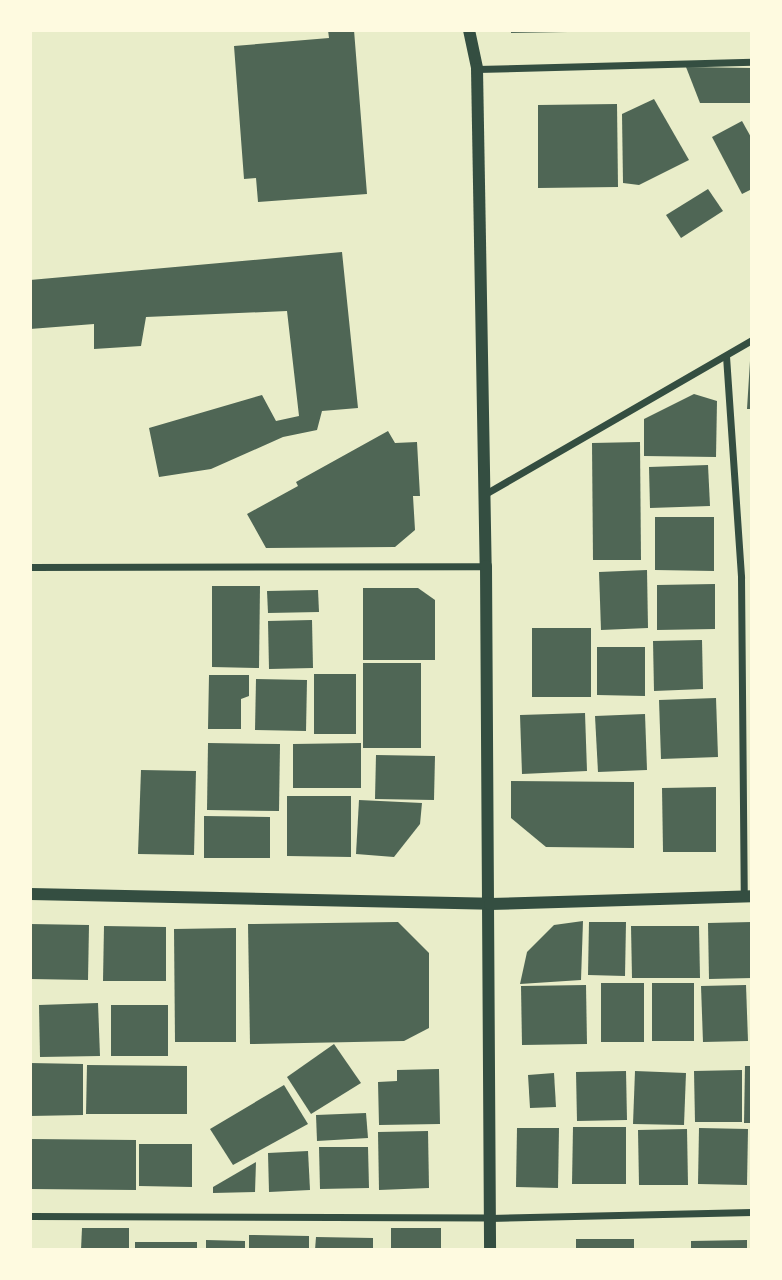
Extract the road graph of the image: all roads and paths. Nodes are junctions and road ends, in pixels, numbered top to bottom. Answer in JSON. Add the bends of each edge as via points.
{"nodes":[{"id":1,"x":468,"y":30,"type":"edge"},
{"id":2,"x":752,"y":62,"type":"edge"},
{"id":3,"x":477,"y":69,"type":"junction"},
{"id":4,"x":752,"y":340,"type":"edge"},
{"id":5,"x":726,"y":356,"type":"junction"},
{"id":6,"x":485,"y":494,"type":"junction"},
{"id":7,"x":486,"y":566,"type":"junction"},
{"id":8,"x":30,"y":567,"type":"edge"},
{"id":9,"x":741,"y":577,"type":"junction"},
{"id":10,"x":752,"y":577,"type":"edge"},
{"id":11,"x":30,"y":894,"type":"edge"},
{"id":12,"x":748,"y":896,"type":"edge"},
{"id":13,"x":490,"y":904,"type":"junction"},
{"id":14,"x":752,"y":1212,"type":"edge"},
{"id":15,"x":30,"y":1216,"type":"edge"},
{"id":16,"x":491,"y":1218,"type":"junction"},
{"id":17,"x":490,"y":1250,"type":"edge"}],
"edges":[{"from":1,"to":3,"type":"street"},
{"from":2,"to":3,"type":"street"},
{"from":3,"to":6,"type":"street"},
{"from":4,"to":5,"type":"street"},
{"from":5,"to":6,"type":"street"},
{"from":5,"to":9,"type":"street"},
{"from":6,"to":7,"type":"street"},
{"from":7,"to":8,"type":"street"},
{"from":7,"to":13,"type":"street"},
{"from":9,"to":10,"type":"street"},
{"from":9,"to":12,"type":"street"},
{"from":11,"to":13,"type":"street"},
{"from":12,"to":13,"type":"street"},
{"from":13,"to":16,"type":"street"},
{"from":14,"to":16,"type":"street"},
{"from":15,"to":16,"type":"street"},
{"from":16,"to":17,"type":"street"}]}
